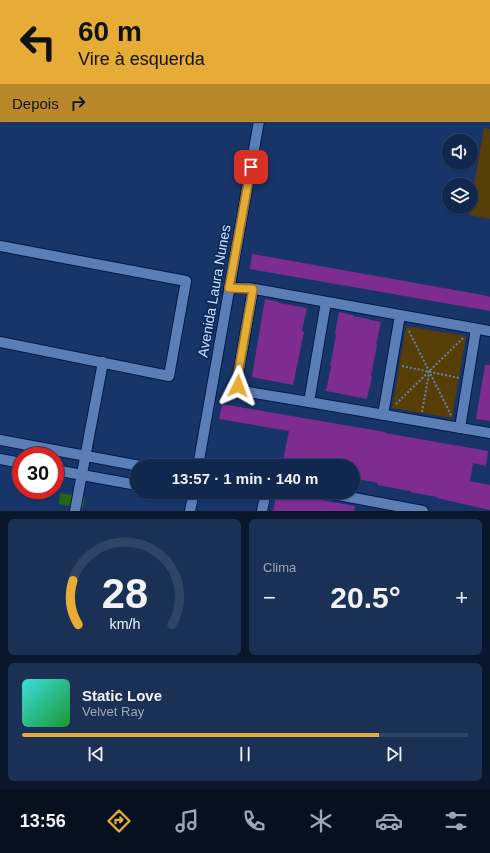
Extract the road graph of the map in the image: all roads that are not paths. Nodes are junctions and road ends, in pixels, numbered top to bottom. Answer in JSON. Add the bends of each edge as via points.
{"nodes":[{"id":1,"x":259,"y":122,"type":"edge"},
{"id":2,"x":0,"y":246,"type":"edge"},
{"id":3,"x":229,"y":288,"type":"junction"},
{"id":4,"x":253,"y":289,"type":"junction"},
{"id":5,"x":326,"y":302,"type":"junction"},
{"id":6,"x":400,"y":315,"type":"junction"},
{"id":7,"x":476,"y":329,"type":"junction"},
{"id":8,"x":490,"y":331,"type":"edge"},
{"id":9,"x":0,"y":342,"type":"edge"},
{"id":10,"x":103,"y":362,"type":"junction"},
{"id":11,"x":309,"y":402,"type":"junction"},
{"id":12,"x":383,"y":415,"type":"junction"},
{"id":13,"x":460,"y":428,"type":"junction"},
{"id":14,"x":490,"y":433,"type":"edge"},
{"id":15,"x":0,"y":440,"type":"edge"},
{"id":16,"x":86,"y":455,"type":"junction"},
{"id":17,"x":0,"y":459,"type":"edge"},
{"id":18,"x":199,"y":459,"type":"edge"},
{"id":19,"x":12,"y":461,"type":"edge"},
{"id":20,"x":130,"y":464,"type":"edge"},
{"id":21,"x":64,"y":472,"type":"edge"},
{"id":22,"x":81,"y":475,"type":"junction"},
{"id":23,"x":130,"y":484,"type":"edge"},
{"id":24,"x":192,"y":499,"type":"edge"},
{"id":25,"x":265,"y":499,"type":"edge"},
{"id":26,"x":359,"y":499,"type":"edge"},
{"id":27,"x":75,"y":511,"type":"edge"},
{"id":28,"x":190,"y":511,"type":"edge"},
{"id":29,"x":262,"y":511,"type":"edge"},
{"id":30,"x":423,"y":511,"type":"edge"}],
"edges":[{"from":1,"to":3,"type":"street","name":"Avenida Laura Nunes"},
{"from":2,"to":10,"type":"street","via":[[186,281],[169,376]]},
{"from":3,"to":4,"type":"street"},
{"from":3,"to":18,"type":"street","name":"Avenida Laura Nunes"},
{"from":4,"to":5,"type":"street"},
{"from":4,"to":11,"type":"street","via":[[238,386],[242,392]]},
{"from":5,"to":6,"type":"street"},
{"from":5,"to":11,"type":"street"},
{"from":6,"to":7,"type":"street"},
{"from":6,"to":12,"type":"street"},
{"from":7,"to":8,"type":"street"},
{"from":7,"to":13,"type":"street"},
{"from":9,"to":10,"type":"street"},
{"from":10,"to":16,"type":"street"},
{"from":11,"to":12,"type":"street"},
{"from":12,"to":13,"type":"street"},
{"from":13,"to":14,"type":"street"},
{"from":15,"to":16,"type":"street"},
{"from":16,"to":20,"type":"street"},
{"from":16,"to":22,"type":"street"},
{"from":17,"to":19,"type":"street"},
{"from":21,"to":22,"type":"street"},
{"from":22,"to":23,"type":"street"},
{"from":22,"to":27,"type":"street"},
{"from":24,"to":28,"type":"street"},
{"from":25,"to":29,"type":"street"},
{"from":26,"to":30,"type":"street"}]}
